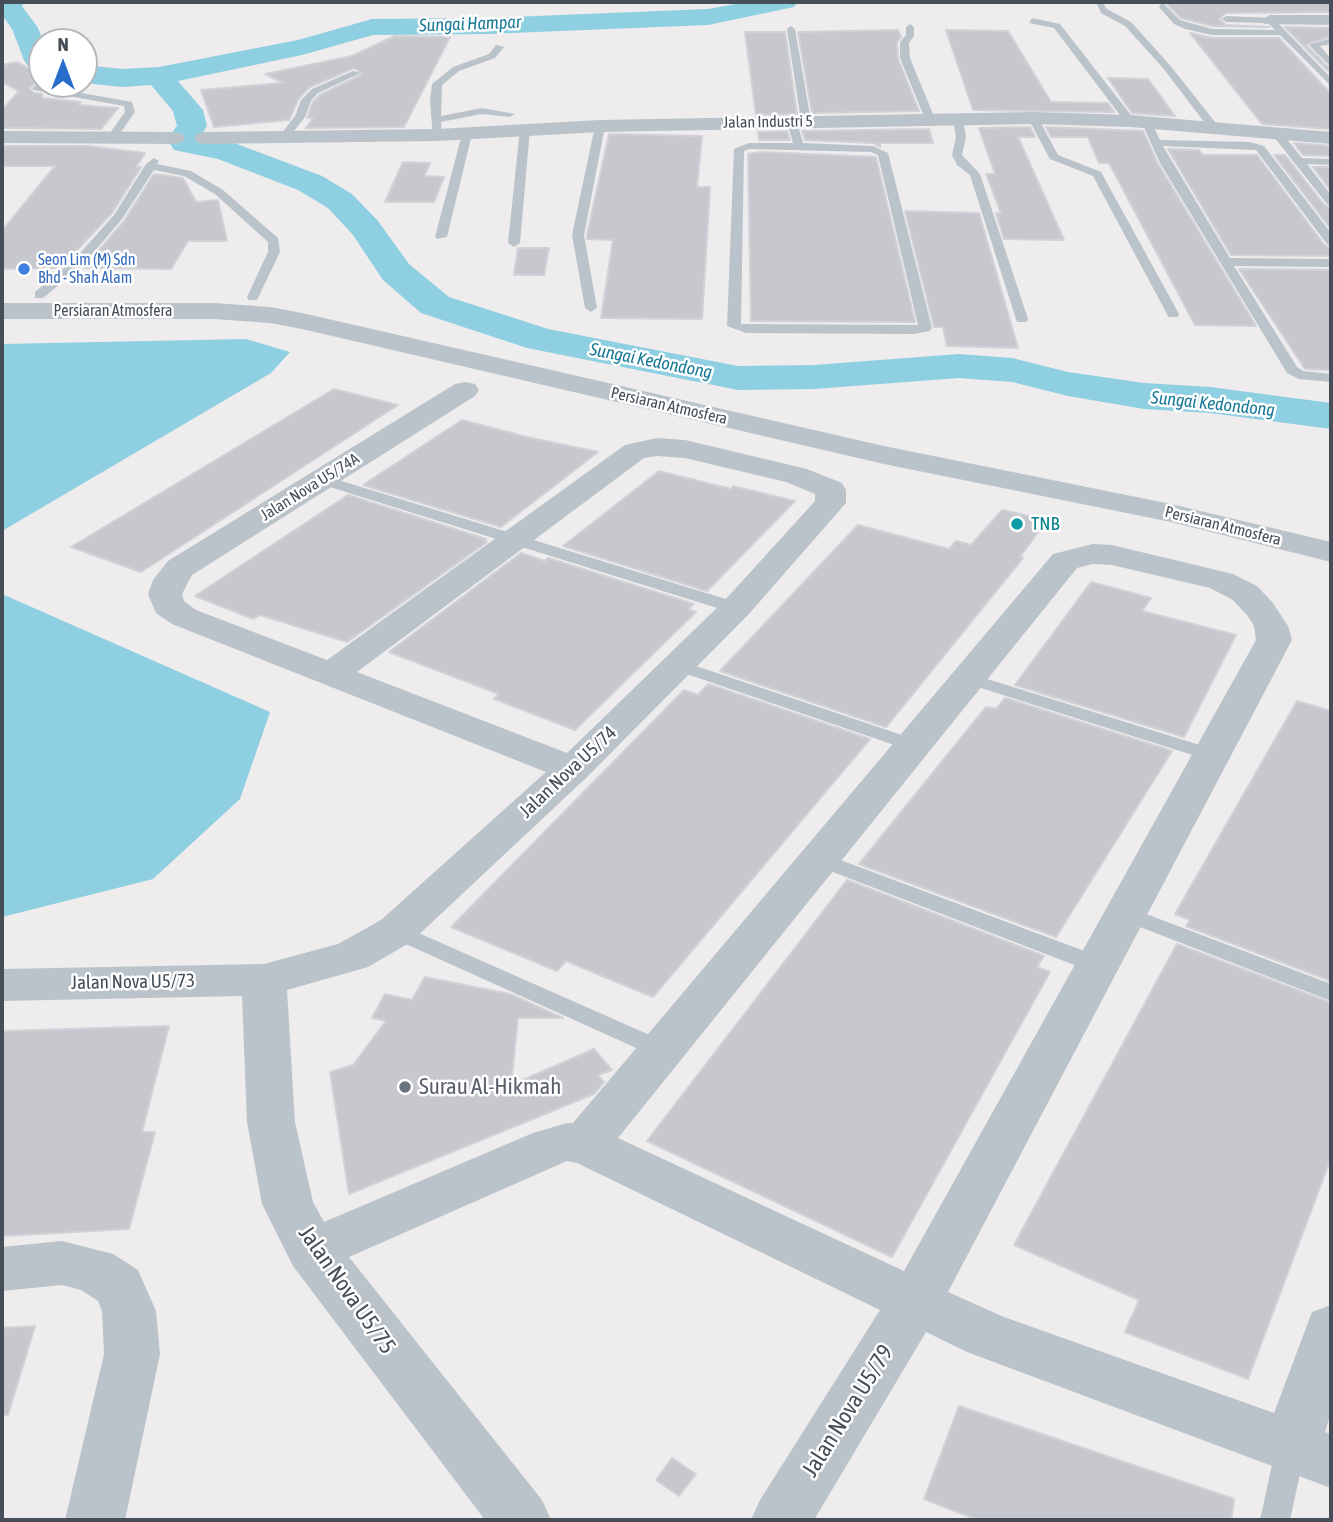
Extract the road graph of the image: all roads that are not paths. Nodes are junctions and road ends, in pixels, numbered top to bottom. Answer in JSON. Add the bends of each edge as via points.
{"nodes":[{"id":1,"x":1098,"y":4,"type":"dead end"},
{"id":2,"x":1162,"y":5,"type":"dead end"},
{"id":3,"x":1226,"y":19,"type":"dead end"},
{"id":4,"x":1331,"y":20,"type":"edge"},
{"id":5,"x":1032,"y":21,"type":"dead end"},
{"id":6,"x":1276,"y":26,"type":"junction"},
{"id":7,"x":910,"y":27,"type":"dead end"},
{"id":8,"x":791,"y":29,"type":"dead end"},
{"id":9,"x":1331,"y":41,"type":"edge"},
{"id":10,"x":499,"y":47,"type":"dead end"},
{"id":11,"x":1331,"y":64,"type":"edge"},
{"id":12,"x":356,"y":73,"type":"dead end"},
{"id":13,"x":1331,"y":83,"type":"edge"},
{"id":14,"x":94,"y":98,"type":"edge"},
{"id":15,"x":510,"y":114,"type":"dead end"},
{"id":16,"x":1033,"y":118,"type":"junction"},
{"id":17,"x":930,"y":119,"type":"junction"},
{"id":18,"x":958,"y":119,"type":"junction"},
{"id":19,"x":799,"y":121,"type":"junction"},
{"id":20,"x":1138,"y":122,"type":"junction"},
{"id":21,"x":600,"y":126,"type":"junction"},
{"id":22,"x":437,"y":127,"type":"junction"},
{"id":23,"x":1215,"y":129,"type":"junction"},
{"id":24,"x":526,"y":130,"type":"junction"},
{"id":25,"x":467,"y":134,"type":"junction"},
{"id":26,"x":1278,"y":135,"type":"junction"},
{"id":27,"x":2,"y":137,"type":"edge"},
{"id":28,"x":112,"y":137,"type":"junction"},
{"id":29,"x":175,"y":138,"type":"dead end"},
{"id":30,"x":204,"y":138,"type":"dead end"},
{"id":31,"x":283,"y":138,"type":"junction"},
{"id":32,"x":1331,"y":138,"type":"edge"},
{"id":33,"x":1155,"y":143,"type":"junction"},
{"id":34,"x":799,"y":146,"type":"junction"},
{"id":35,"x":1298,"y":161,"type":"junction"},
{"id":36,"x":1331,"y":162,"type":"edge"},
{"id":37,"x":1331,"y":202,"type":"edge"},
{"id":38,"x":441,"y":237,"type":"dead end"},
{"id":39,"x":1331,"y":241,"type":"edge"},
{"id":40,"x":514,"y":243,"type":"dead end"},
{"id":41,"x":1224,"y":262,"type":"junction"},
{"id":42,"x":1331,"y":263,"type":"edge"},
{"id":43,"x":39,"y":295,"type":"junction"},
{"id":44,"x":2,"y":296,"type":"edge"},
{"id":45,"x":253,"y":298,"type":"junction"},
{"id":46,"x":591,"y":308,"type":"dead end"},
{"id":47,"x":2,"y":311,"type":"edge"},
{"id":48,"x":1173,"y":314,"type":"dead end"},
{"id":49,"x":1022,"y":318,"type":"dead end"},
{"id":50,"x":1331,"y":378,"type":"edge"},
{"id":51,"x":465,"y":390,"type":"dead end"},
{"id":52,"x":321,"y":481,"type":"junction"},
{"id":53,"x":1331,"y":525,"type":"edge"},
{"id":54,"x":516,"y":540,"type":"junction"},
{"id":55,"x":1331,"y":552,"type":"edge"},
{"id":56,"x":736,"y":608,"type":"junction"},
{"id":57,"x":678,"y":665,"type":"junction"},
{"id":58,"x":333,"y":674,"type":"junction"},
{"id":59,"x":968,"y":678,"type":"junction"},
{"id":60,"x":913,"y":745,"type":"junction"},
{"id":61,"x":1212,"y":755,"type":"junction"},
{"id":62,"x":573,"y":769,"type":"junction"},
{"id":63,"x":819,"y":859,"type":"junction"},
{"id":64,"x":1125,"y":914,"type":"junction"},
{"id":65,"x":396,"y":931,"type":"junction"},
{"id":66,"x":1098,"y":965,"type":"junction"},
{"id":67,"x":264,"y":980,"type":"junction"},
{"id":68,"x":2,"y":985,"type":"edge"},
{"id":69,"x":1331,"y":993,"type":"edge"},
{"id":70,"x":662,"y":1050,"type":"junction"},
{"id":71,"x":585,"y":1143,"type":"junction"},
{"id":72,"x":312,"y":1250,"type":"junction"},
{"id":73,"x":2,"y":1269,"type":"edge"},
{"id":74,"x":915,"y":1302,"type":"junction"},
{"id":75,"x":1331,"y":1329,"type":"edge"},
{"id":76,"x":1311,"y":1453,"type":"edge"},
{"id":77,"x":95,"y":1520,"type":"edge"},
{"id":78,"x":521,"y":1520,"type":"edge"},
{"id":79,"x":781,"y":1520,"type":"edge"},
{"id":80,"x":1275,"y":1520,"type":"edge"}],
"edges":[{"from":1,"to":23,"type":"lane","via":[[1128,24]]},
{"from":2,"to":6,"type":"lane","via":[[1177,22],[1212,32]]},
{"from":3,"to":6,"type":"lane"},
{"from":4,"to":6,"type":"street"},
{"from":5,"to":20,"type":"lane","via":[[1057,26]]},
{"from":6,"to":13,"type":"lane"},
{"from":7,"to":17,"type":"lane","via":[[904,42],[905,58]]},
{"from":8,"to":19,"type":"lane"},
{"from":9,"to":11,"type":"lane","via":[[1314,46]]},
{"from":10,"to":22,"type":"lane","via":[[484,61],[442,77],[435,101]]},
{"from":12,"to":31,"type":"lane","via":[[316,91]]},
{"from":14,"to":28,"type":"lane","via":[[129,104],[130,112]]},
{"from":15,"to":22,"type":"lane","via":[[482,111]]},
{"from":16,"to":18,"type":"street","name":"Jalan Industri 5"},
{"from":16,"to":20,"type":"street","name":"Jalan Industri 5"},
{"from":16,"to":48,"type":"lane","via":[[1054,157],[1097,174]]},
{"from":17,"to":18,"type":"street","name":"Jalan Industri 5"},
{"from":17,"to":19,"type":"street","name":"Jalan Industri 5"},
{"from":18,"to":49,"type":"lane","via":[[957,155],[975,174]]},
{"from":19,"to":21,"type":"street","name":"Jalan Industri 5"},
{"from":19,"to":34,"type":"lane"},
{"from":20,"to":23,"type":"street","name":"Jalan Industri 5"},
{"from":20,"to":33,"type":"lane"},
{"from":21,"to":24,"type":"street","name":"Jalan Industri 5"},
{"from":21,"to":46,"type":"lane","via":[[578,235]]},
{"from":22,"to":25,"type":"street","name":"Jalan Industri 5"},
{"from":22,"to":31,"type":"street","name":"Jalan Industri 5"},
{"from":23,"to":26,"type":"street","name":"Jalan Industri 5"},
{"from":24,"to":25,"type":"street","name":"Jalan Industri 5"},
{"from":24,"to":40,"type":"lane"},
{"from":25,"to":38,"type":"lane"},
{"from":26,"to":32,"type":"street","name":"Jalan Industri 5"},
{"from":26,"to":35,"type":"lane"},
{"from":27,"to":28,"type":"street"},
{"from":28,"to":29,"type":"street"},
{"from":30,"to":31,"type":"street","name":"Jalan Industri 5"},
{"from":33,"to":39,"type":"lane","via":[[1260,148]]},
{"from":33,"to":41,"type":"lane"},
{"from":34,"to":34,"type":"lane","via":[[883,153],[925,328],[734,326],[739,149]]},
{"from":35,"to":36,"type":"lane"},
{"from":35,"to":37,"type":"lane"},
{"from":41,"to":42,"type":"lane"},
{"from":41,"to":50,"type":"lane","via":[[1292,370]]},
{"from":43,"to":44,"type":"street","name":"Persiaran Atmosfera"},
{"from":43,"to":45,"type":"street","name":"Persiaran Atmosfera"},
{"from":43,"to":45,"type":"lane","via":[[78,263],[118,217],[152,163],[187,173],[219,192],[274,242],[274,252]]},
{"from":45,"to":53,"type":"street","name":"Persiaran Atmosfera","via":[[338,312],[898,442],[1146,485]]},
{"from":47,"to":55,"type":"street","name":"Persiaran Atmosfera","via":[[214,311],[302,321]]},
{"from":51,"to":52,"type":"street","name":"Jalan Nova U5/74A"},
{"from":52,"to":54,"type":"lane"},
{"from":52,"to":58,"type":"street","name":"Jalan Nova U5/74A","via":[[180,568],[165,594],[168,606],[184,617]]},
{"from":54,"to":56,"type":"lane"},
{"from":54,"to":56,"type":"street","name":"Jalan Nova U5/74","via":[[635,451],[646,448],[685,449],[796,475],[831,490],[830,503]]},
{"from":54,"to":58,"type":"street"},
{"from":56,"to":57,"type":"street","name":"Jalan Nova U5/74"},
{"from":57,"to":60,"type":"lane"},
{"from":57,"to":62,"type":"street","name":"Jalan Nova U5/74"},
{"from":58,"to":62,"type":"street"},
{"from":59,"to":60,"type":"street"},
{"from":59,"to":61,"type":"lane"},
{"from":59,"to":61,"type":"street","name":"Jalan Nova U5/79","via":[[1065,561],[1078,556],[1112,555],[1221,581],[1245,593],[1261,610],[1274,640]]},
{"from":60,"to":63,"type":"street"},
{"from":61,"to":64,"type":"street","name":"Jalan Nova U5/79"},
{"from":62,"to":65,"type":"street","name":"Jalan Nova U5/74"},
{"from":63,"to":66,"type":"lane"},
{"from":63,"to":70,"type":"street"},
{"from":64,"to":66,"type":"street","name":"Jalan Nova U5/79"},
{"from":64,"to":69,"type":"lane"},
{"from":65,"to":67,"type":"street","name":"Jalan Nova U5/74","via":[[352,956]]},
{"from":65,"to":70,"type":"lane"},
{"from":66,"to":74,"type":"street","name":"Jalan Nova U5/79"},
{"from":67,"to":68,"type":"street","name":"Jalan Nova U5/73"},
{"from":67,"to":72,"type":"street","name":"Jalan Nova U5/75","via":[[271,1122],[288,1204]]},
{"from":70,"to":71,"type":"street"},
{"from":71,"to":72,"type":"street","via":[[551,1147]]},
{"from":71,"to":74,"type":"street"},
{"from":72,"to":78,"type":"street","name":"Jalan Nova U5/75"},
{"from":73,"to":77,"type":"street","via":[[62,1263],[94,1270],[119,1286],[129,1311],[132,1354]]},
{"from":74,"to":76,"type":"street","via":[[986,1335]]},
{"from":74,"to":79,"type":"street","name":"Jalan Nova U5/79"},
{"from":75,"to":76,"type":"street"},
{"from":76,"to":80,"type":"lane"}]}
